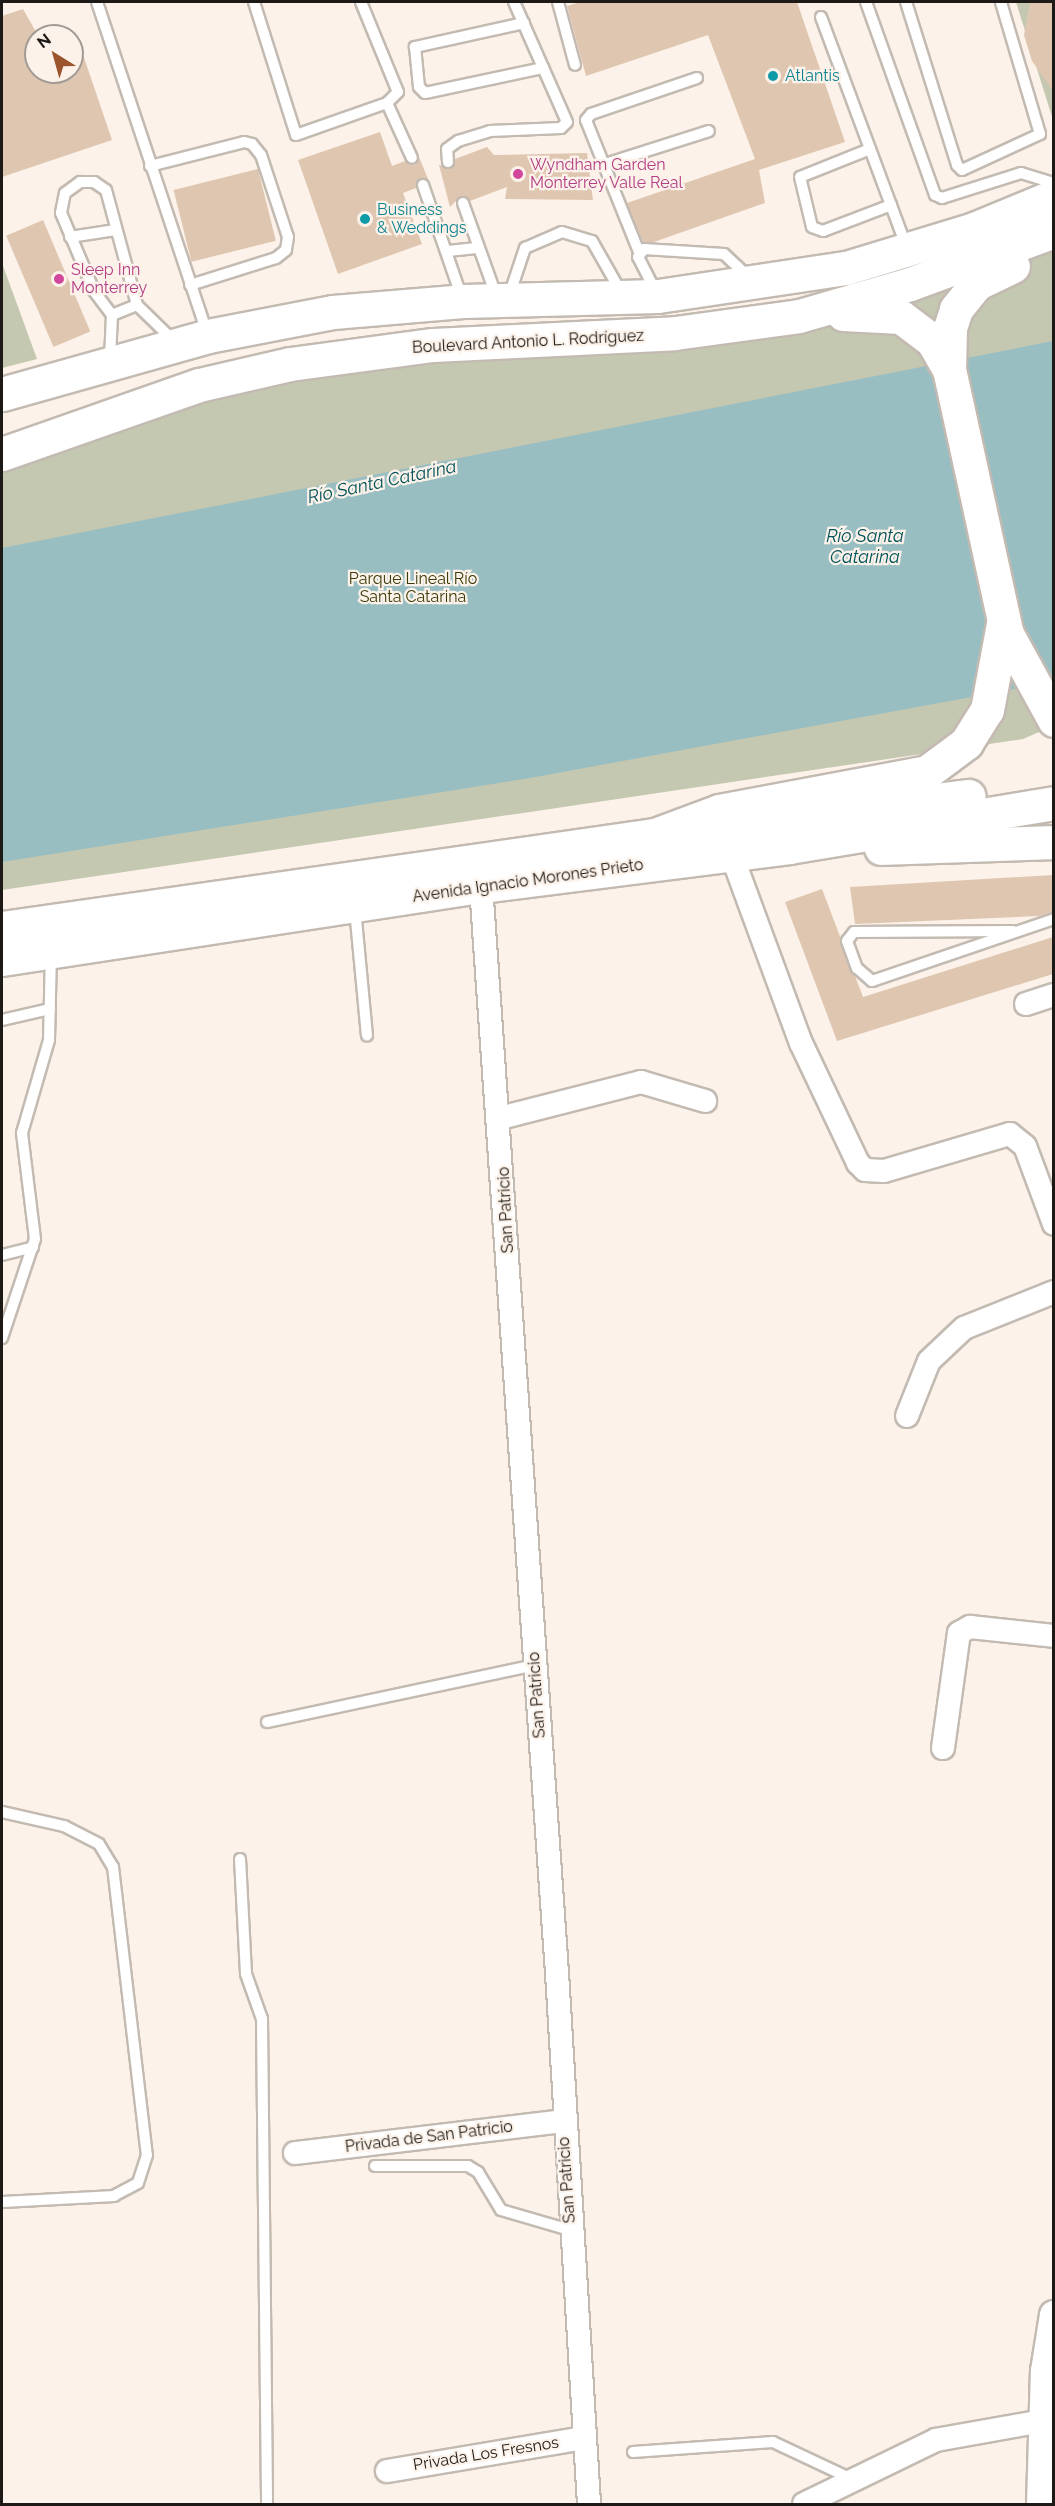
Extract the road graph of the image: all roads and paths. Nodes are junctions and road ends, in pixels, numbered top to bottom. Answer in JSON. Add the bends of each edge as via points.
{"nodes":[{"id":1,"x":97,"y":2,"type":"edge"},
{"id":2,"x":254,"y":2,"type":"edge"},
{"id":3,"x":361,"y":2,"type":"edge"},
{"id":4,"x":514,"y":2,"type":"edge"},
{"id":5,"x":558,"y":2,"type":"edge"},
{"id":6,"x":866,"y":2,"type":"edge"},
{"id":7,"x":906,"y":2,"type":"edge"},
{"id":8,"x":1001,"y":2,"type":"edge"},
{"id":9,"x":821,"y":17,"type":"dead end"},
{"id":10,"x":524,"y":23,"type":"junction"},
{"id":11,"x":575,"y":65,"type":"dead end"},
{"id":12,"x":543,"y":68,"type":"junction"},
{"id":13,"x":697,"y":78,"type":"dead end"},
{"id":14,"x":387,"y":102,"type":"junction"},
{"id":15,"x":710,"y":131,"type":"dead end"},
{"id":16,"x":870,"y":149,"type":"junction"},
{"id":17,"x":412,"y":158,"type":"dead end"},
{"id":18,"x":448,"y":162,"type":"dead end"},
{"id":19,"x":602,"y":165,"type":"junction"},
{"id":20,"x":150,"y":166,"type":"junction"},
{"id":21,"x":1053,"y":183,"type":"edge"},
{"id":22,"x":423,"y":185,"type":"dead end"},
{"id":23,"x":1053,"y":196,"type":"edge"},
{"id":24,"x":463,"y":203,"type":"dead end"},
{"id":25,"x":891,"y":205,"type":"junction"},
{"id":26,"x":115,"y":230,"type":"junction"},
{"id":27,"x":1053,"y":231,"type":"edge"},
{"id":28,"x":70,"y":237,"type":"junction"},
{"id":29,"x":479,"y":248,"type":"junction"},
{"id":30,"x":1053,"y":250,"type":"edge"},
{"id":31,"x":448,"y":251,"type":"junction"},
{"id":32,"x":908,"y":251,"type":"junction"},
{"id":33,"x":639,"y":252,"type":"junction"},
{"id":34,"x":755,"y":284,"type":"junction"},
{"id":35,"x":190,"y":285,"type":"junction"},
{"id":36,"x":658,"y":296,"type":"junction"},
{"id":37,"x":624,"y":298,"type":"junction"},
{"id":38,"x":463,"y":301,"type":"junction"},
{"id":39,"x":503,"y":301,"type":"junction"},
{"id":40,"x":137,"y":305,"type":"junction"},
{"id":41,"x":112,"y":315,"type":"junction"},
{"id":42,"x":799,"y":316,"type":"junction"},
{"id":43,"x":194,"y":341,"type":"junction"},
{"id":44,"x":109,"y":365,"type":"junction"},
{"id":45,"x":949,"y":370,"type":"junction"},
{"id":46,"x":2,"y":394,"type":"edge"},
{"id":47,"x":2,"y":454,"type":"edge"},
{"id":48,"x":1004,"y":622,"type":"junction"},
{"id":49,"x":1053,"y":720,"type":"edge"},
{"id":50,"x":1053,"y":781,"type":"edge"},
{"id":51,"x":1053,"y":803,"type":"edge"},
{"id":52,"x":655,"y":835,"type":"junction"},
{"id":53,"x":1053,"y":842,"type":"edge"},
{"id":54,"x":789,"y":847,"type":"junction"},
{"id":55,"x":731,"y":853,"type":"junction"},
{"id":56,"x":481,"y":886,"type":"junction"},
{"id":57,"x":354,"y":906,"type":"junction"},
{"id":58,"x":1053,"y":919,"type":"edge"},
{"id":59,"x":2,"y":928,"type":"edge"},
{"id":60,"x":1013,"y":931,"type":"junction"},
{"id":61,"x":51,"y":952,"type":"junction"},
{"id":62,"x":2,"y":959,"type":"edge"},
{"id":63,"x":1053,"y":995,"type":"edge"},
{"id":64,"x":1026,"y":1004,"type":"dead end"},
{"id":65,"x":50,"y":1009,"type":"junction"},
{"id":66,"x":2,"y":1020,"type":"edge"},
{"id":67,"x":367,"y":1035,"type":"dead end"},
{"id":68,"x":705,"y":1101,"type":"dead end"},
{"id":69,"x":500,"y":1118,"type":"junction"},
{"id":70,"x":1053,"y":1224,"type":"edge"},
{"id":71,"x":33,"y":1247,"type":"junction"},
{"id":72,"x":2,"y":1255,"type":"edge"},
{"id":73,"x":1053,"y":1292,"type":"edge"},
{"id":74,"x":2,"y":1338,"type":"edge"},
{"id":75,"x":907,"y":1416,"type":"dead end"},
{"id":76,"x":1053,"y":1636,"type":"edge"},
{"id":77,"x":535,"y":1665,"type":"junction"},
{"id":78,"x":267,"y":1722,"type":"dead end"},
{"id":79,"x":943,"y":1748,"type":"dead end"},
{"id":80,"x":2,"y":1812,"type":"edge"},
{"id":81,"x":240,"y":1859,"type":"dead end"},
{"id":82,"x":562,"y":2121,"type":"junction"},
{"id":83,"x":295,"y":2153,"type":"dead end"},
{"id":84,"x":375,"y":2166,"type":"dead end"},
{"id":85,"x":2,"y":2202,"type":"edge"},
{"id":86,"x":570,"y":2230,"type":"junction"},
{"id":87,"x":1053,"y":2315,"type":"edge"},
{"id":88,"x":1049,"y":2420,"type":"edge"},
{"id":89,"x":584,"y":2438,"type":"junction"},
{"id":90,"x":633,"y":2452,"type":"dead end"},
{"id":91,"x":387,"y":2471,"type":"dead end"},
{"id":92,"x":854,"y":2480,"type":"junction"},
{"id":93,"x":267,"y":2505,"type":"edge"},
{"id":94,"x":589,"y":2505,"type":"edge"},
{"id":95,"x":804,"y":2505,"type":"edge"},
{"id":96,"x":1041,"y":2505,"type":"edge"}],
"edges":[{"from":1,"to":20,"type":"lane"},
{"from":2,"to":14,"type":"lane","via":[[296,135]]},
{"from":3,"to":14,"type":"lane","via":[[398,92]]},
{"from":4,"to":10,"type":"lane"},
{"from":5,"to":11,"type":"lane"},
{"from":6,"to":21,"type":"lane","via":[[935,195],[942,198],[1021,173]]},
{"from":7,"to":8,"type":"lane","via":[[957,165],[962,170],[1040,134]]},
{"from":9,"to":16,"type":"lane"},
{"from":10,"to":12,"type":"lane"},
{"from":10,"to":12,"type":"lane","via":[[416,46],[419,87],[426,93]]},
{"from":12,"to":18,"type":"lane","via":[[566,124],[479,134],[451,144]]},
{"from":13,"to":19,"type":"lane","via":[[591,114],[586,124]]},
{"from":14,"to":17,"type":"lane"},
{"from":15,"to":19,"type":"lane"},
{"from":16,"to":25,"type":"lane"},
{"from":16,"to":25,"type":"lane","via":[[800,177],[812,227],[823,231]]},
{"from":19,"to":33,"type":"lane"},
{"from":20,"to":35,"type":"lane"},
{"from":20,"to":35,"type":"lane","via":[[244,142],[252,144],[261,155],[288,237],[286,250],[276,258]]},
{"from":22,"to":31,"type":"lane"},
{"from":23,"to":32,"type":"main road"},
{"from":24,"to":29,"type":"lane"},
{"from":25,"to":32,"type":"lane"},
{"from":26,"to":28,"type":"lane"},
{"from":26,"to":28,"type":"lane","via":[[106,190],[94,182],[80,182],[69,185],[61,203]]},
{"from":26,"to":40,"type":"lane"},
{"from":27,"to":42,"type":"main road","name":"Boulevard Antonio L. Rodríguez","via":[[943,273]]},
{"from":28,"to":41,"type":"lane","via":[[94,291]]},
{"from":29,"to":31,"type":"lane"},
{"from":29,"to":39,"type":"lane"},
{"from":30,"to":45,"type":"main road","via":[[993,274],[964,296],[950,328]]},
{"from":31,"to":38,"type":"lane"},
{"from":32,"to":34,"type":"main road","via":[[846,268]]},
{"from":33,"to":34,"type":"lane","via":[[724,254]]},
{"from":33,"to":36,"type":"lane"},
{"from":34,"to":36,"type":"main road"},
{"from":35,"to":43,"type":"lane"},
{"from":36,"to":37,"type":"main road"},
{"from":37,"to":39,"type":"main road"},
{"from":37,"to":39,"type":"lane","via":[[592,241],[562,232],[525,248]]},
{"from":38,"to":39,"type":"main road"},
{"from":38,"to":43,"type":"main road","via":[[333,312]]},
{"from":40,"to":41,"type":"lane"},
{"from":40,"to":43,"type":"lane"},
{"from":41,"to":44,"type":"lane"},
{"from":42,"to":45,"type":"main road","via":[[880,313],[901,317],[932,340]]},
{"from":42,"to":47,"type":"main road","name":"Boulevard Antonio L. Rodríguez","via":[[675,333],[433,345],[290,364],[199,385]]},
{"from":43,"to":44,"type":"main road"},
{"from":44,"to":46,"type":"main road"},
{"from":45,"to":48,"type":"main road"},
{"from":48,"to":49,"type":"main road","via":[[1023,670]]},
{"from":48,"to":52,"type":"main road","via":[[994,691],[966,743],[927,772],[867,787],[719,811]]},
{"from":50,"to":52,"type":"main road","name":"Avenida Ignacio Morones Prieto"},
{"from":51,"to":54,"type":"main road","name":"Avenida Ignacio Morones Prieto"},
{"from":52,"to":59,"type":"main road","name":"Avenida Ignacio Morones Prieto"},
{"from":53,"to":54,"type":"main road","via":[[931,848]]},
{"from":54,"to":55,"type":"main road","name":"Avenida Ignacio Morones Prieto"},
{"from":55,"to":56,"type":"main road","name":"Avenida Ignacio Morones Prieto"},
{"from":55,"to":70,"type":"street","via":[[801,1043],[858,1163],[865,1170],[884,1172],[1010,1134],[1025,1146]]},
{"from":56,"to":57,"type":"main road","name":"Avenida Ignacio Morones Prieto"},
{"from":56,"to":69,"type":"street","name":"San Patricio"},
{"from":57,"to":61,"type":"main road","name":"Avenida Ignacio Morones Prieto"},
{"from":57,"to":67,"type":"lane"},
{"from":58,"to":60,"type":"lane"},
{"from":60,"to":60,"type":"lane","via":[[854,932],[847,940],[857,968],[872,981]]},
{"from":61,"to":62,"type":"main road","name":"Avenida Ignacio Morones Prieto"},
{"from":61,"to":65,"type":"lane"},
{"from":63,"to":64,"type":"street"},
{"from":65,"to":66,"type":"lane"},
{"from":65,"to":71,"type":"lane","via":[[46,1055],[22,1133],[36,1221]]},
{"from":68,"to":69,"type":"street","via":[[641,1082]]},
{"from":69,"to":77,"type":"street","name":"San Patricio"},
{"from":71,"to":72,"type":"lane"},
{"from":71,"to":74,"type":"lane"},
{"from":73,"to":75,"type":"street","via":[[964,1328],[929,1361]]},
{"from":76,"to":79,"type":"street","via":[[970,1627],[959,1634]]},
{"from":77,"to":78,"type":"lane"},
{"from":77,"to":82,"type":"street","name":"San Patricio"},
{"from":80,"to":85,"type":"lane","via":[[63,1826],[99,1845],[113,1867],[147,2155],[138,2183],[114,2196]]},
{"from":81,"to":93,"type":"lane","via":[[246,1974],[262,2019]]},
{"from":82,"to":83,"type":"street","name":"Privada de San Patricio"},
{"from":82,"to":86,"type":"street","name":"San Patricio"},
{"from":84,"to":86,"type":"lane","via":[[468,2166],[478,2172],[501,2210]]},
{"from":86,"to":89,"type":"street","name":"San Patricio"},
{"from":87,"to":88,"type":"street","via":[[1045,2371]]},
{"from":88,"to":92,"type":"street","via":[[936,2440]]},
{"from":88,"to":96,"type":"street"},
{"from":89,"to":91,"type":"street","name":"Privada Los Fresnos"},
{"from":89,"to":94,"type":"street","name":"San Patricio"},
{"from":90,"to":92,"type":"lane","via":[[773,2442]]},
{"from":92,"to":95,"type":"street"}]}
